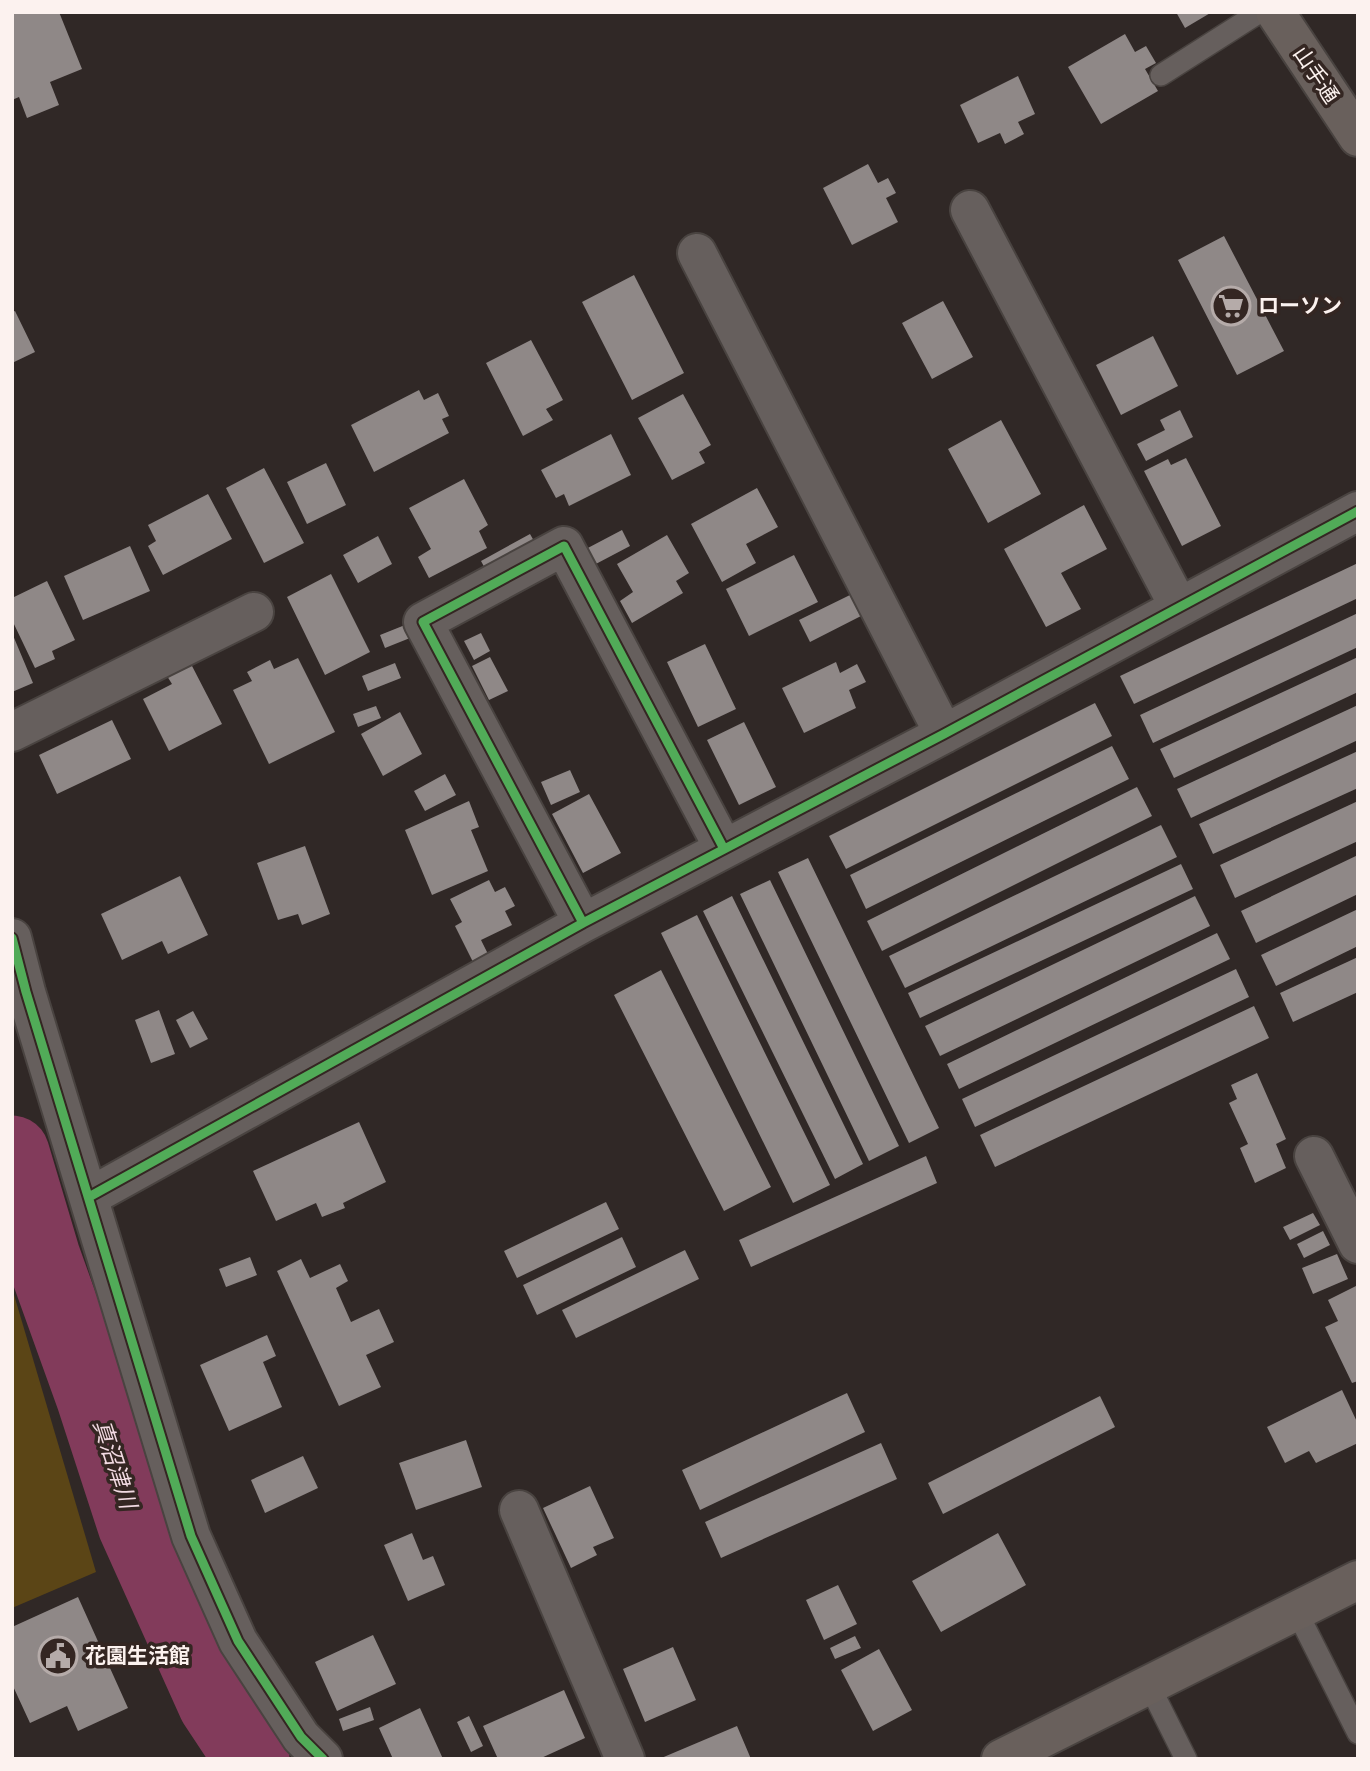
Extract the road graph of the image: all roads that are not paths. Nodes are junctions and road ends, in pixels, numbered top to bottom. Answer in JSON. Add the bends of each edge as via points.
{"nodes":[{"id":1,"x":1260,"y":12,"type":"edge"},
{"id":2,"x":1275,"y":12,"type":"edge"},
{"id":3,"x":1161,"y":75,"type":"dead end"},
{"id":4,"x":1358,"y":137,"type":"edge"},
{"id":5,"x":970,"y":210,"type":"dead end"},
{"id":6,"x":697,"y":253,"type":"dead end"},
{"id":7,"x":1358,"y":511,"type":"edge"},
{"id":8,"x":1179,"y":607,"type":"junction"},
{"id":9,"x":254,"y":611,"type":"dead end"},
{"id":10,"x":12,"y":732,"type":"edge"},
{"id":11,"x":944,"y":734,"type":"junction"},
{"id":12,"x":724,"y":849,"type":"junction"},
{"id":13,"x":583,"y":923,"type":"junction"},
{"id":14,"x":12,"y":938,"type":"edge"},
{"id":15,"x":1314,"y":1156,"type":"dead end"},
{"id":16,"x":89,"y":1197,"type":"junction"},
{"id":17,"x":1358,"y":1244,"type":"edge"},
{"id":18,"x":519,"y":1510,"type":"dead end"},
{"id":19,"x":1358,"y":1580,"type":"edge"},
{"id":20,"x":1296,"y":1610,"type":"junction"},
{"id":21,"x":1149,"y":1685,"type":"junction"},
{"id":22,"x":1358,"y":1733,"type":"edge"},
{"id":23,"x":323,"y":1759,"type":"edge"},
{"id":24,"x":625,"y":1759,"type":"edge"},
{"id":25,"x":1001,"y":1759,"type":"edge"},
{"id":26,"x":1186,"y":1759,"type":"edge"}],
"edges":[{"from":1,"to":3,"type":"lane"},
{"from":2,"to":4,"type":"street","name":"山手通"},
{"from":5,"to":8,"type":"street"},
{"from":6,"to":11,"type":"street"},
{"from":7,"to":8,"type":"street"},
{"from":8,"to":11,"type":"street"},
{"from":9,"to":10,"type":"street"},
{"from":11,"to":12,"type":"street"},
{"from":12,"to":13,"type":"street"},
{"from":12,"to":13,"type":"street","via":[[564,546],[423,622]]},
{"from":13,"to":16,"type":"street"},
{"from":14,"to":16,"type":"street"},
{"from":15,"to":17,"type":"street"},
{"from":16,"to":23,"type":"street","via":[[191,1536],[238,1641],[301,1737]]},
{"from":18,"to":24,"type":"street"},
{"from":19,"to":20,"type":"street"},
{"from":20,"to":21,"type":"street"},
{"from":20,"to":22,"type":"lane"},
{"from":21,"to":25,"type":"street"},
{"from":21,"to":26,"type":"lane"}]}
